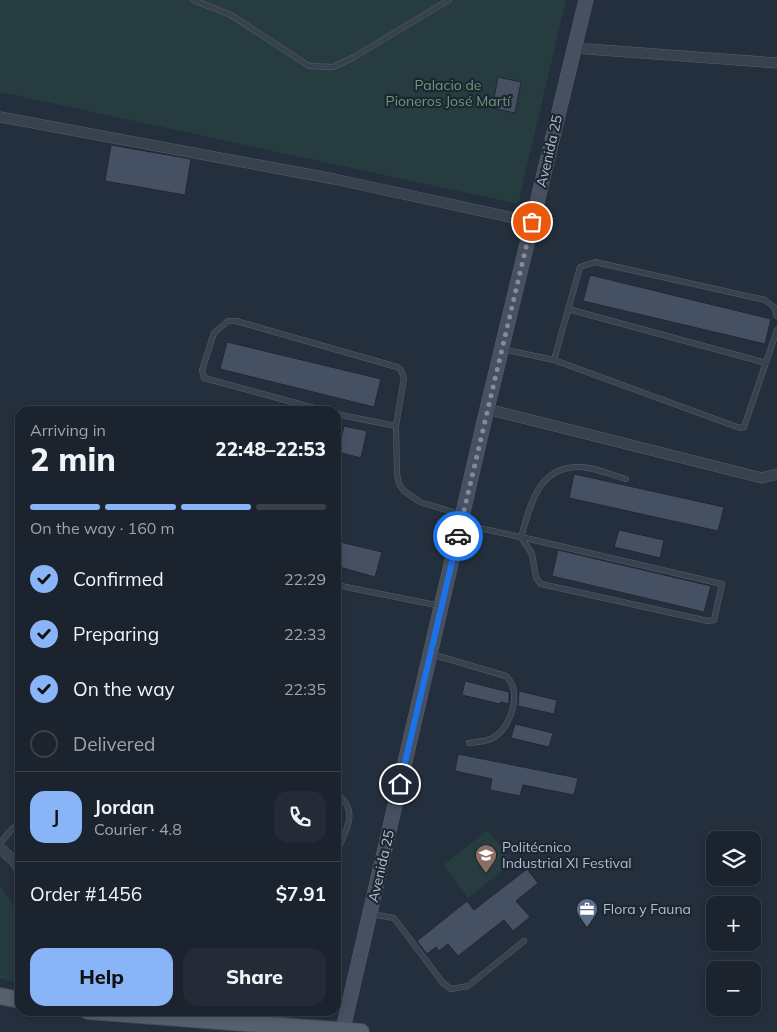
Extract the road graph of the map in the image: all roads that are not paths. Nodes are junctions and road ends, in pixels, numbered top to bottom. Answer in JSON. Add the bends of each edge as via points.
{"nodes":[{"id":1,"x":193,"y":0,"type":"edge"},
{"id":2,"x":449,"y":0,"type":"edge"},
{"id":3,"x":583,"y":1,"type":"edge"},
{"id":4,"x":574,"y":48,"type":"junction"},
{"id":5,"x":777,"y":63,"type":"edge"},
{"id":6,"x":0,"y":117,"type":"edge"},
{"id":7,"x":532,"y":222,"type":"junction"},
{"id":8,"x":568,"y":309,"type":"junction"},
{"id":9,"x":777,"y":316,"type":"edge"},
{"id":10,"x":777,"y":330,"type":"edge"},
{"id":11,"x":502,"y":349,"type":"junction"},
{"id":12,"x":554,"y":360,"type":"junction"},
{"id":13,"x":766,"y":363,"type":"junction"},
{"id":14,"x":307,"y":406,"type":"edge"},
{"id":15,"x":487,"y":409,"type":"junction"},
{"id":16,"x":341,"y":415,"type":"edge"},
{"id":17,"x":396,"y":426,"type":"junction"},
{"id":18,"x":777,"y":474,"type":"edge"},
{"id":19,"x":626,"y":479,"type":"dead end"},
{"id":20,"x":463,"y":515,"type":"junction"},
{"id":21,"x":521,"y":537,"type":"junction"},
{"id":22,"x":341,"y":586,"type":"edge"},
{"id":23,"x":441,"y":606,"type":"junction"},
{"id":24,"x":430,"y":654,"type":"junction"},
{"id":25,"x":469,"y":743,"type":"dead end"},
{"id":26,"x":341,"y":797,"type":"edge"},
{"id":27,"x":15,"y":827,"type":"edge"},
{"id":28,"x":341,"y":841,"type":"edge"},
{"id":29,"x":0,"y":843,"type":"edge"},
{"id":30,"x":0,"y":848,"type":"edge"},
{"id":31,"x":15,"y":856,"type":"edge"},
{"id":32,"x":370,"y":914,"type":"junction"},
{"id":33,"x":524,"y":941,"type":"dead end"},
{"id":34,"x":0,"y":996,"type":"edge"},
{"id":35,"x":15,"y":999,"type":"edge"},
{"id":36,"x":171,"y":1016,"type":"edge"},
{"id":37,"x":343,"y":1031,"type":"edge"},
{"id":38,"x":361,"y":1032,"type":"edge"}],
"edges":[{"from":1,"to":2,"type":"lane","via":[[231,15],[310,66],[333,67]]},
{"from":3,"to":4,"type":"street","name":"Avenida 25"},
{"from":4,"to":5,"type":"street"},
{"from":4,"to":7,"type":"street","name":"Avenida 25"},
{"from":6,"to":7,"type":"street","via":[[334,179]]},
{"from":7,"to":11,"type":"street","name":"Avenida 25"},
{"from":8,"to":9,"type":"lane","via":[[580,267],[595,262],[765,300],[774,307]]},
{"from":8,"to":12,"type":"lane"},
{"from":8,"to":13,"type":"lane"},
{"from":10,"to":13,"type":"lane"},
{"from":11,"to":12,"type":"lane"},
{"from":11,"to":15,"type":"street","name":"Avenida 25"},
{"from":12,"to":13,"type":"lane","via":[[740,428],[744,427]]},
{"from":14,"to":17,"type":"lane","via":[[204,378],[202,370],[214,333],[228,321],[236,321],[397,367],[404,378]]},
{"from":15,"to":18,"type":"street","via":[[762,478]]},
{"from":15,"to":20,"type":"street","name":"Avenida 25"},
{"from":16,"to":17,"type":"lane"},
{"from":17,"to":20,"type":"lane","via":[[397,474],[404,491],[420,502]]},
{"from":19,"to":21,"type":"lane","via":[[577,467],[561,470],[545,479],[535,492]]},
{"from":20,"to":21,"type":"lane","via":[[474,528]]},
{"from":20,"to":23,"type":"street","name":"Avenida 25"},
{"from":21,"to":21,"type":"lane","via":[[722,584],[714,620],[541,584],[536,578],[532,554]]},
{"from":22,"to":23,"type":"lane"},
{"from":23,"to":24,"type":"street","name":"Avenida 25"},
{"from":24,"to":25,"type":"lane","via":[[506,676],[512,682],[514,694],[504,729],[494,738]]},
{"from":24,"to":32,"type":"street","name":"Avenida 25"},
{"from":26,"to":28,"type":"lane","via":[[350,807],[349,821]]},
{"from":27,"to":29,"type":"lane"},
{"from":30,"to":31,"type":"street"},
{"from":32,"to":33,"type":"lane","via":[[394,918],[443,984],[451,989],[468,986]]},
{"from":32,"to":37,"type":"street","name":"Avenida 25"},
{"from":34,"to":35,"type":"main road"},
{"from":36,"to":37,"type":"main road"},
{"from":37,"to":38,"type":"main road"}]}
